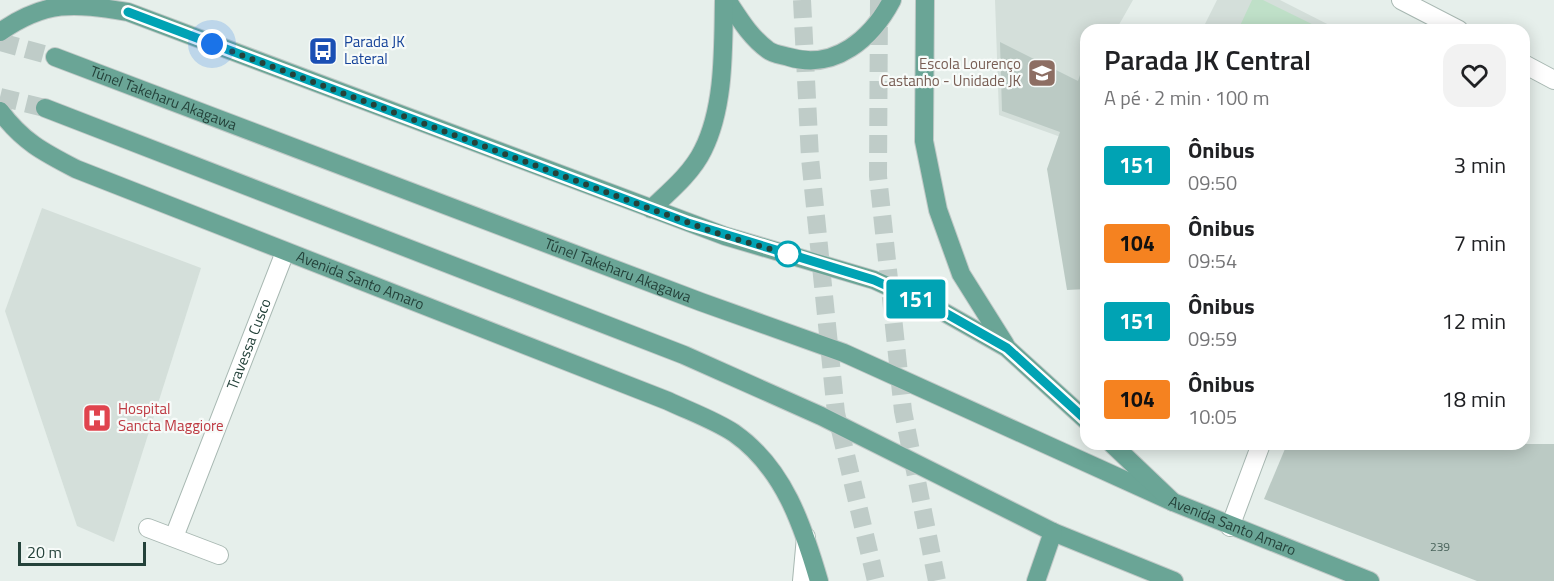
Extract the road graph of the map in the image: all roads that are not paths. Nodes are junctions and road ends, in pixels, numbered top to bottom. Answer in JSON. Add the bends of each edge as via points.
{"nodes":[{"id":1,"x":725,"y":0,"type":"edge"},
{"id":2,"x":892,"y":0,"type":"edge"},
{"id":3,"x":925,"y":0,"type":"edge"},
{"id":4,"x":1401,"y":0,"type":"edge"},
{"id":5,"x":1447,"y":24,"type":"edge"},
{"id":6,"x":0,"y":32,"type":"edge"},
{"id":7,"x":55,"y":57,"type":"tunnel mouth"},
{"id":8,"x":1530,"y":67,"type":"edge"},
{"id":9,"x":1554,"y":80,"type":"edge"},
{"id":10,"x":45,"y":108,"type":"tunnel mouth"},
{"id":11,"x":0,"y":111,"type":"edge"},
{"id":12,"x":651,"y":209,"type":"junction"},
{"id":13,"x":285,"y":252,"type":"junction"},
{"id":14,"x":1007,"y":348,"type":"junction"},
{"id":15,"x":1080,"y":415,"type":"edge"},
{"id":16,"x":1118,"y":450,"type":"edge"},
{"id":17,"x":1259,"y":450,"type":"edge"},
{"id":18,"x":1173,"y":502,"type":"junction"},
{"id":19,"x":1230,"y":527,"type":"junction"},
{"id":20,"x":148,"y":528,"type":"dead end"},
{"id":21,"x":1053,"y":532,"type":"junction"},
{"id":22,"x":806,"y":535,"type":"junction"},
{"id":23,"x":174,"y":537,"type":"junction"},
{"id":24,"x":219,"y":555,"type":"dead end"},
{"id":25,"x":802,"y":581,"type":"edge"},
{"id":26,"x":819,"y":581,"type":"edge"},
{"id":27,"x":1036,"y":581,"type":"edge"},
{"id":28,"x":1174,"y":581,"type":"edge"},
{"id":29,"x":1370,"y":581,"type":"edge"}],
"edges":[{"from":1,"to":2,"type":"main road","via":[[769,51],[799,60],[830,59],[856,46],[883,17]]},
{"from":1,"to":12,"type":"main road","via":[[716,110],[703,150],[684,177]]},
{"from":3,"to":14,"type":"main road","via":[[924,141],[938,210],[961,274]]},
{"from":4,"to":5,"type":"street"},
{"from":6,"to":12,"type":"main road","via":[[16,18],[62,2],[128,12]]},
{"from":7,"to":18,"type":"main road","name":"Túnel Takeharu Akagawa","via":[[844,353]]},
{"from":8,"to":9,"type":"street"},
{"from":10,"to":21,"type":"main road","via":[[684,355],[820,416]]},
{"from":11,"to":13,"type":"main road","name":"Avenida Santo Amaro","via":[[15,131],[38,149],[76,169]]},
{"from":12,"to":14,"type":"main road","via":[[725,236],[874,280],[940,310]]},
{"from":13,"to":22,"type":"main road","name":"Avenida Santo Amaro","via":[[668,401],[734,433],[762,458],[792,501]]},
{"from":13,"to":23,"type":"street","name":"Travessa Cusco"},
{"from":14,"to":15,"type":"main road"},
{"from":16,"to":18,"type":"main road","name":"Avenida Santo Amaro"},
{"from":17,"to":19,"type":"street"},
{"from":18,"to":19,"type":"main road","name":"Avenida Santo Amaro"},
{"from":19,"to":29,"type":"main road","name":"Avenida Santo Amaro"},
{"from":20,"to":23,"type":"street"},
{"from":21,"to":27,"type":"main road"},
{"from":21,"to":28,"type":"main road"},
{"from":22,"to":25,"type":"street"},
{"from":22,"to":26,"type":"main road","name":"Avenida Santo Amaro"},
{"from":23,"to":24,"type":"street"}]}
